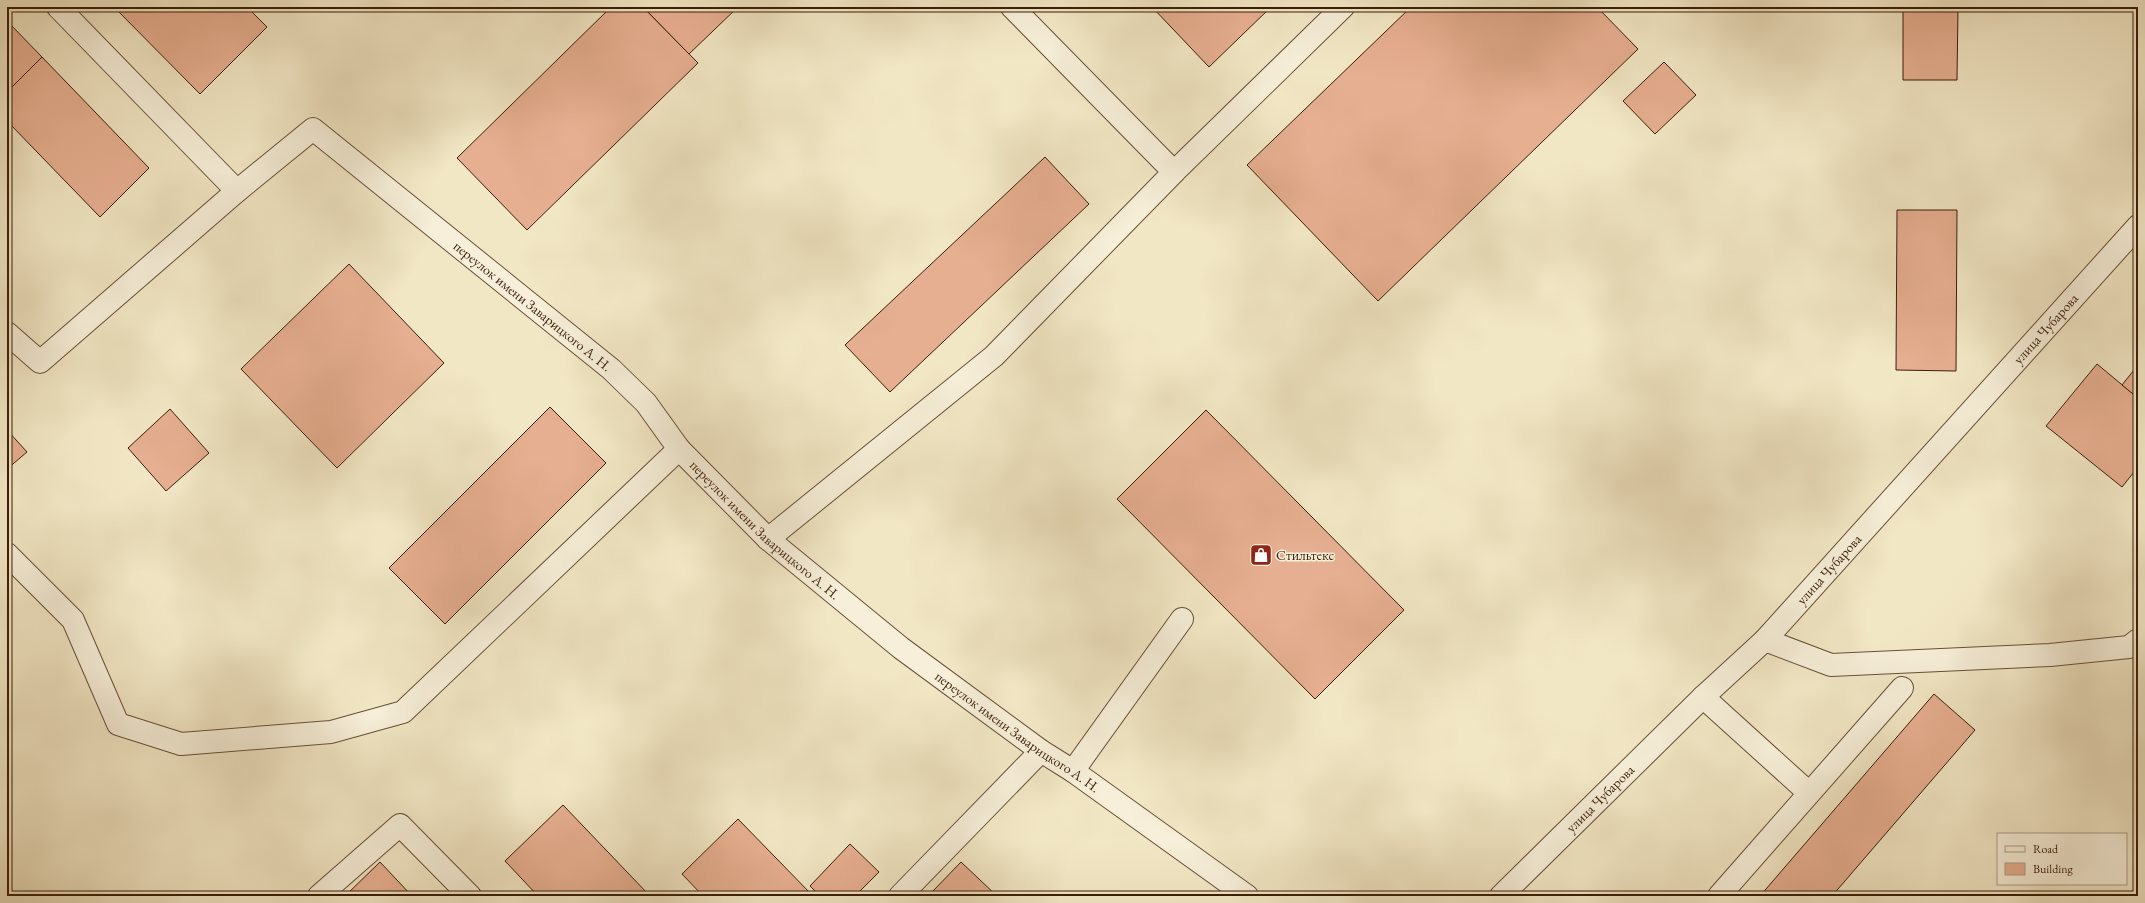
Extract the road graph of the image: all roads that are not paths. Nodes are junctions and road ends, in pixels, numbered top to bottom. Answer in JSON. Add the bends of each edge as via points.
{"nodes":[{"id":1,"x":58,"y":7,"type":"edge"},
{"id":2,"x":1012,"y":7,"type":"edge"},
{"id":3,"x":1343,"y":7,"type":"edge"},
{"id":4,"x":1174,"y":172,"type":"junction"},
{"id":5,"x":237,"y":191,"type":"junction"},
{"id":6,"x":2138,"y":226,"type":"edge"},
{"id":7,"x":7,"y":333,"type":"edge"},
{"id":8,"x":679,"y":449,"type":"junction"},
{"id":9,"x":768,"y":539,"type":"junction"},
{"id":10,"x":7,"y":554,"type":"edge"},
{"id":11,"x":1182,"y":619,"type":"dead end"},
{"id":12,"x":1764,"y":640,"type":"junction"},
{"id":13,"x":2138,"y":640,"type":"edge"},
{"id":14,"x":1902,"y":688,"type":"dead end"},
{"id":15,"x":1703,"y":697,"type":"junction"},
{"id":16,"x":1041,"y":751,"type":"junction"},
{"id":17,"x":1073,"y":771,"type":"junction"},
{"id":18,"x":1809,"y":793,"type":"junction"},
{"id":19,"x":319,"y":896,"type":"edge"},
{"id":20,"x":470,"y":896,"type":"edge"},
{"id":21,"x":900,"y":896,"type":"edge"},
{"id":22,"x":1247,"y":896,"type":"edge"},
{"id":23,"x":1502,"y":896,"type":"edge"},
{"id":24,"x":1719,"y":896,"type":"edge"}],
"edges":[{"from":1,"to":5,"type":"street"},
{"from":2,"to":4,"type":"street"},
{"from":3,"to":4,"type":"street"},
{"from":4,"to":9,"type":"street","via":[[994,356]]},
{"from":5,"to":7,"type":"street","via":[[40,362]]},
{"from":5,"to":8,"type":"street","name":"переулок имени Заварицкого А. Н.","via":[[313,129],[611,369],[646,403]]},
{"from":6,"to":12,"type":"street","name":"улица Чубарова"},
{"from":8,"to":9,"type":"street","name":"переулок имени Заварицкого А. Н."},
{"from":8,"to":10,"type":"street","via":[[403,712],[331,732],[181,744],[118,724],[73,620]]},
{"from":9,"to":16,"type":"street","name":"переулок имени Заварицкого А. Н.","via":[[901,648]]},
{"from":11,"to":17,"type":"street"},
{"from":12,"to":13,"type":"street","via":[[1831,665],[2050,655],[2129,647]]},
{"from":12,"to":15,"type":"street","name":"улица Чубарова"},
{"from":14,"to":18,"type":"street"},
{"from":15,"to":18,"type":"street"},
{"from":15,"to":23,"type":"street","name":"улица Чубарова"},
{"from":16,"to":17,"type":"street","name":"переулок имени Заварицкого А. Н."},
{"from":16,"to":21,"type":"street"},
{"from":17,"to":22,"type":"street","name":"переулок имени Заварицкого А. Н."},
{"from":18,"to":24,"type":"street"},
{"from":19,"to":20,"type":"street","via":[[400,825]]}]}
